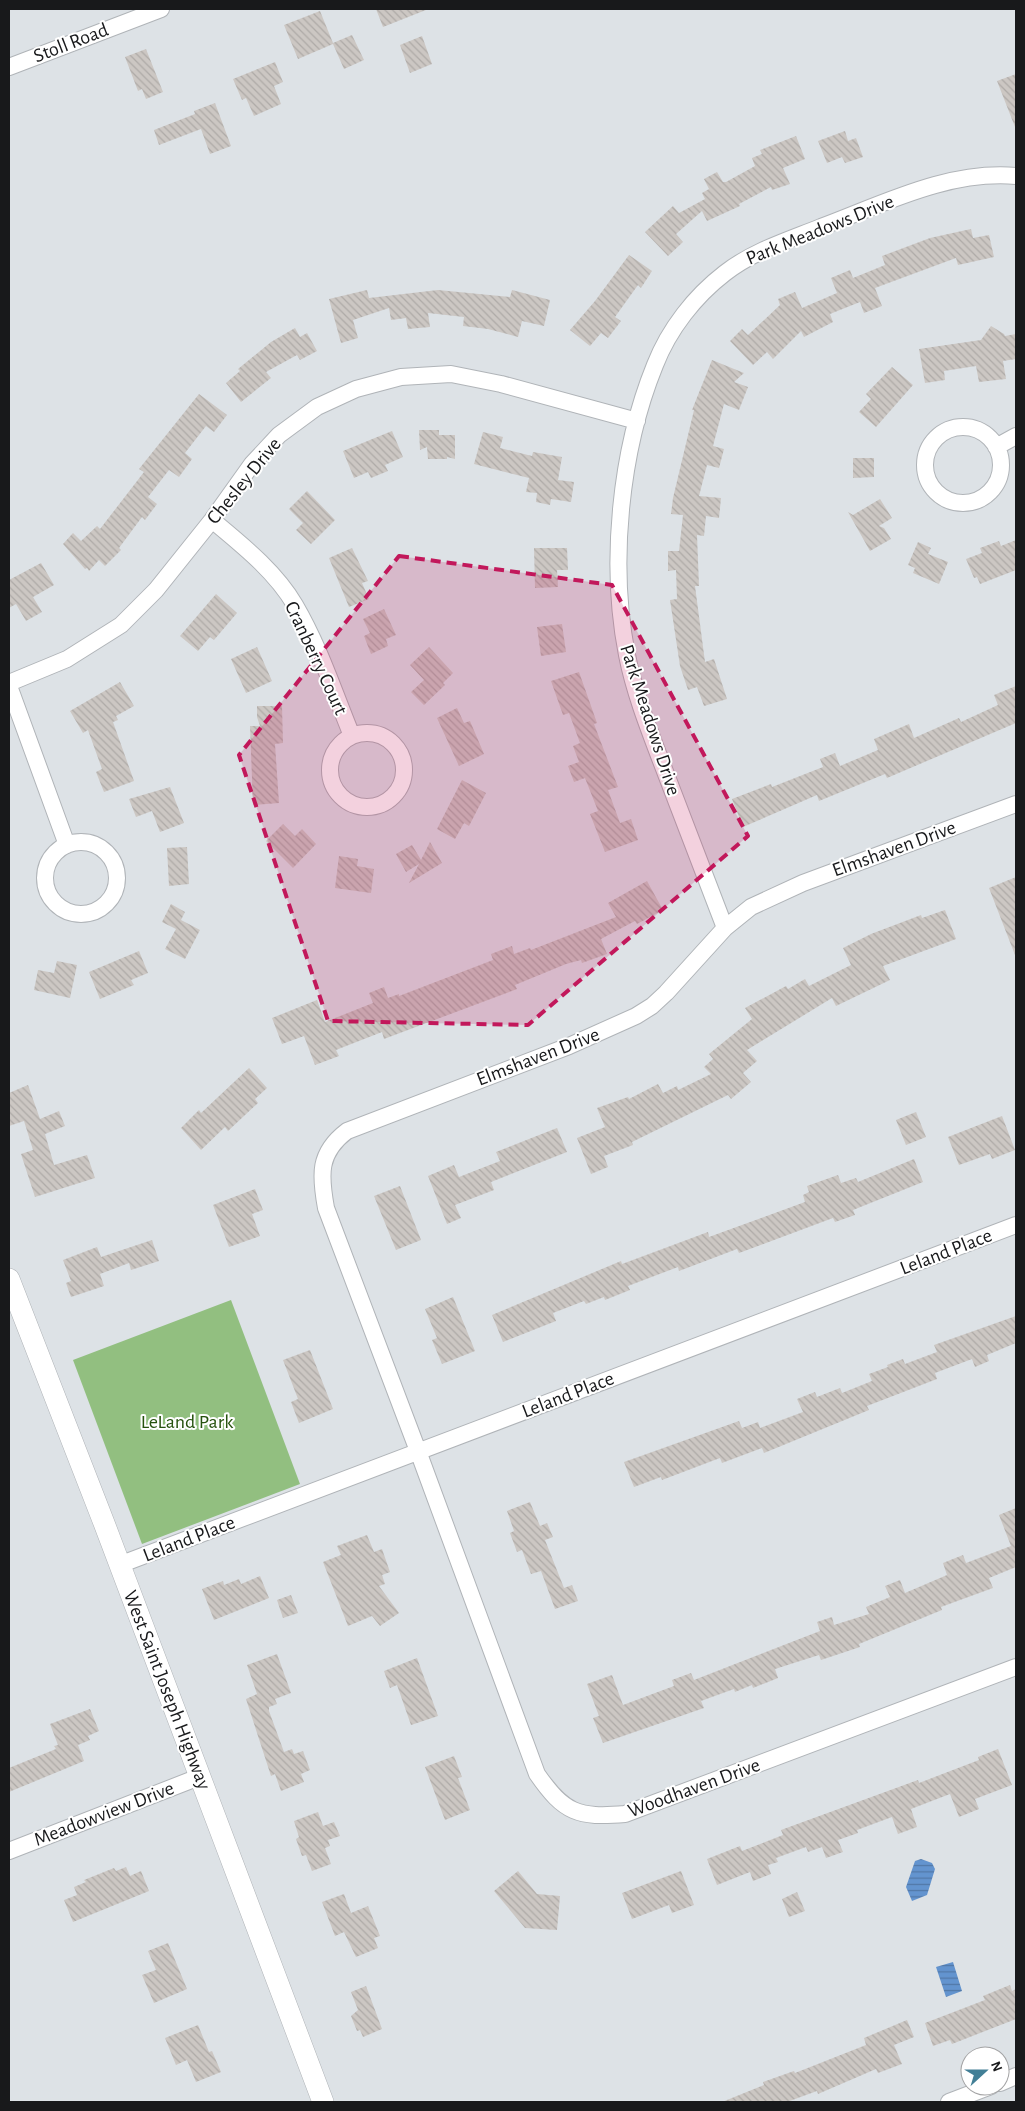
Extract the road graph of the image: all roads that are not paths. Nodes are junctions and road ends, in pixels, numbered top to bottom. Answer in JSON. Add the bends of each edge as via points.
{"nodes":[{"id":1,"x":161,"y":9,"type":"edge"},
{"id":2,"x":9,"y":67,"type":"edge"},
{"id":3,"x":1016,"y":176,"type":"edge"},
{"id":4,"x":637,"y":421,"type":"junction"},
{"id":5,"x":1016,"y":436,"type":"edge"},
{"id":6,"x":996,"y":447,"type":"junction"},
{"id":7,"x":212,"y":520,"type":"junction"},
{"id":8,"x":9,"y":685,"type":"edge"},
{"id":9,"x":352,"y":736,"type":"junction"},
{"id":10,"x":1016,"y":804,"type":"edge"},
{"id":11,"x":67,"y":845,"type":"junction"},
{"id":12,"x":726,"y":928,"type":"junction"},
{"id":13,"x":1016,"y":1225,"type":"edge"},
{"id":14,"x":9,"y":1279,"type":"edge"},
{"id":15,"x":418,"y":1451,"type":"junction"},
{"id":16,"x":119,"y":1565,"type":"junction"},
{"id":17,"x":1016,"y":1667,"type":"edge"},
{"id":18,"x":200,"y":1777,"type":"junction"},
{"id":19,"x":9,"y":1851,"type":"edge"},
{"id":20,"x":964,"y":2096,"type":"edge"},
{"id":21,"x":323,"y":2102,"type":"edge"},
{"id":22,"x":948,"y":2102,"type":"edge"}],
"edges":[{"from":1,"to":2,"type":"street","name":"Stoll Road"},
{"from":3,"to":4,"type":"street","name":"Park Meadows Drive","via":[[952,180],[918,190],[752,255],[733,267],[690,306],[672,333],[655,364]]},
{"from":4,"to":7,"type":"street","name":"Chesley Drive","via":[[501,384],[451,374],[402,377],[356,389],[325,403],[279,435],[252,464]]},
{"from":4,"to":12,"type":"street","name":"Park Meadows Drive","via":[[618,536],[617,588],[627,657],[647,724]]},
{"from":5,"to":6,"type":"street"},
{"from":6,"to":6,"type":"street","via":[[983,433],[966,427],[953,428],[933,441],[926,459],[927,477],[942,496],[954,501],[978,499],[996,483],[1000,471]]},
{"from":7,"to":8,"type":"street","name":"Chesley Drive","via":[[156,590],[121,624],[68,659]]},
{"from":7,"to":9,"type":"street","name":"Cranberry Court","via":[[261,561],[294,604]]},
{"from":8,"to":11,"type":"street"},
{"from":9,"to":9,"type":"street","name":"Cranberry Court","via":[[341,743],[330,765],[335,789],[342,798],[359,806],[378,806],[389,801],[403,781],[402,757],[396,746],[376,733]]},
{"from":10,"to":12,"type":"street","name":"Elmshaven Drive","via":[[803,883],[751,907]]},
{"from":11,"to":11,"type":"street","via":[[49,861],[46,885],[50,896],[69,912],[92,912],[106,903],[116,888],[115,865],[95,845],[78,842]]},
{"from":12,"to":15,"type":"street","name":"Elmshaven Drive","via":[[666,993],[636,1016],[569,1046],[361,1125],[334,1141],[326,1155],[321,1178],[326,1208]]},
{"from":13,"to":15,"type":"street","name":"Leland Place"},
{"from":14,"to":16,"type":"street","name":"West Saint Joseph Highway"},
{"from":15,"to":16,"type":"street","name":"Leland Place"},
{"from":15,"to":17,"type":"street","name":"Woodhaven Drive","via":[[537,1774],[551,1794],[571,1810],[595,1817],[625,1814]]},
{"from":16,"to":18,"type":"street","name":"West Saint Joseph Highway"},
{"from":18,"to":19,"type":"street","name":"Meadowview Drive"},
{"from":18,"to":21,"type":"street","name":"West Saint Joseph Highway"},
{"from":20,"to":22,"type":"street"}]}
